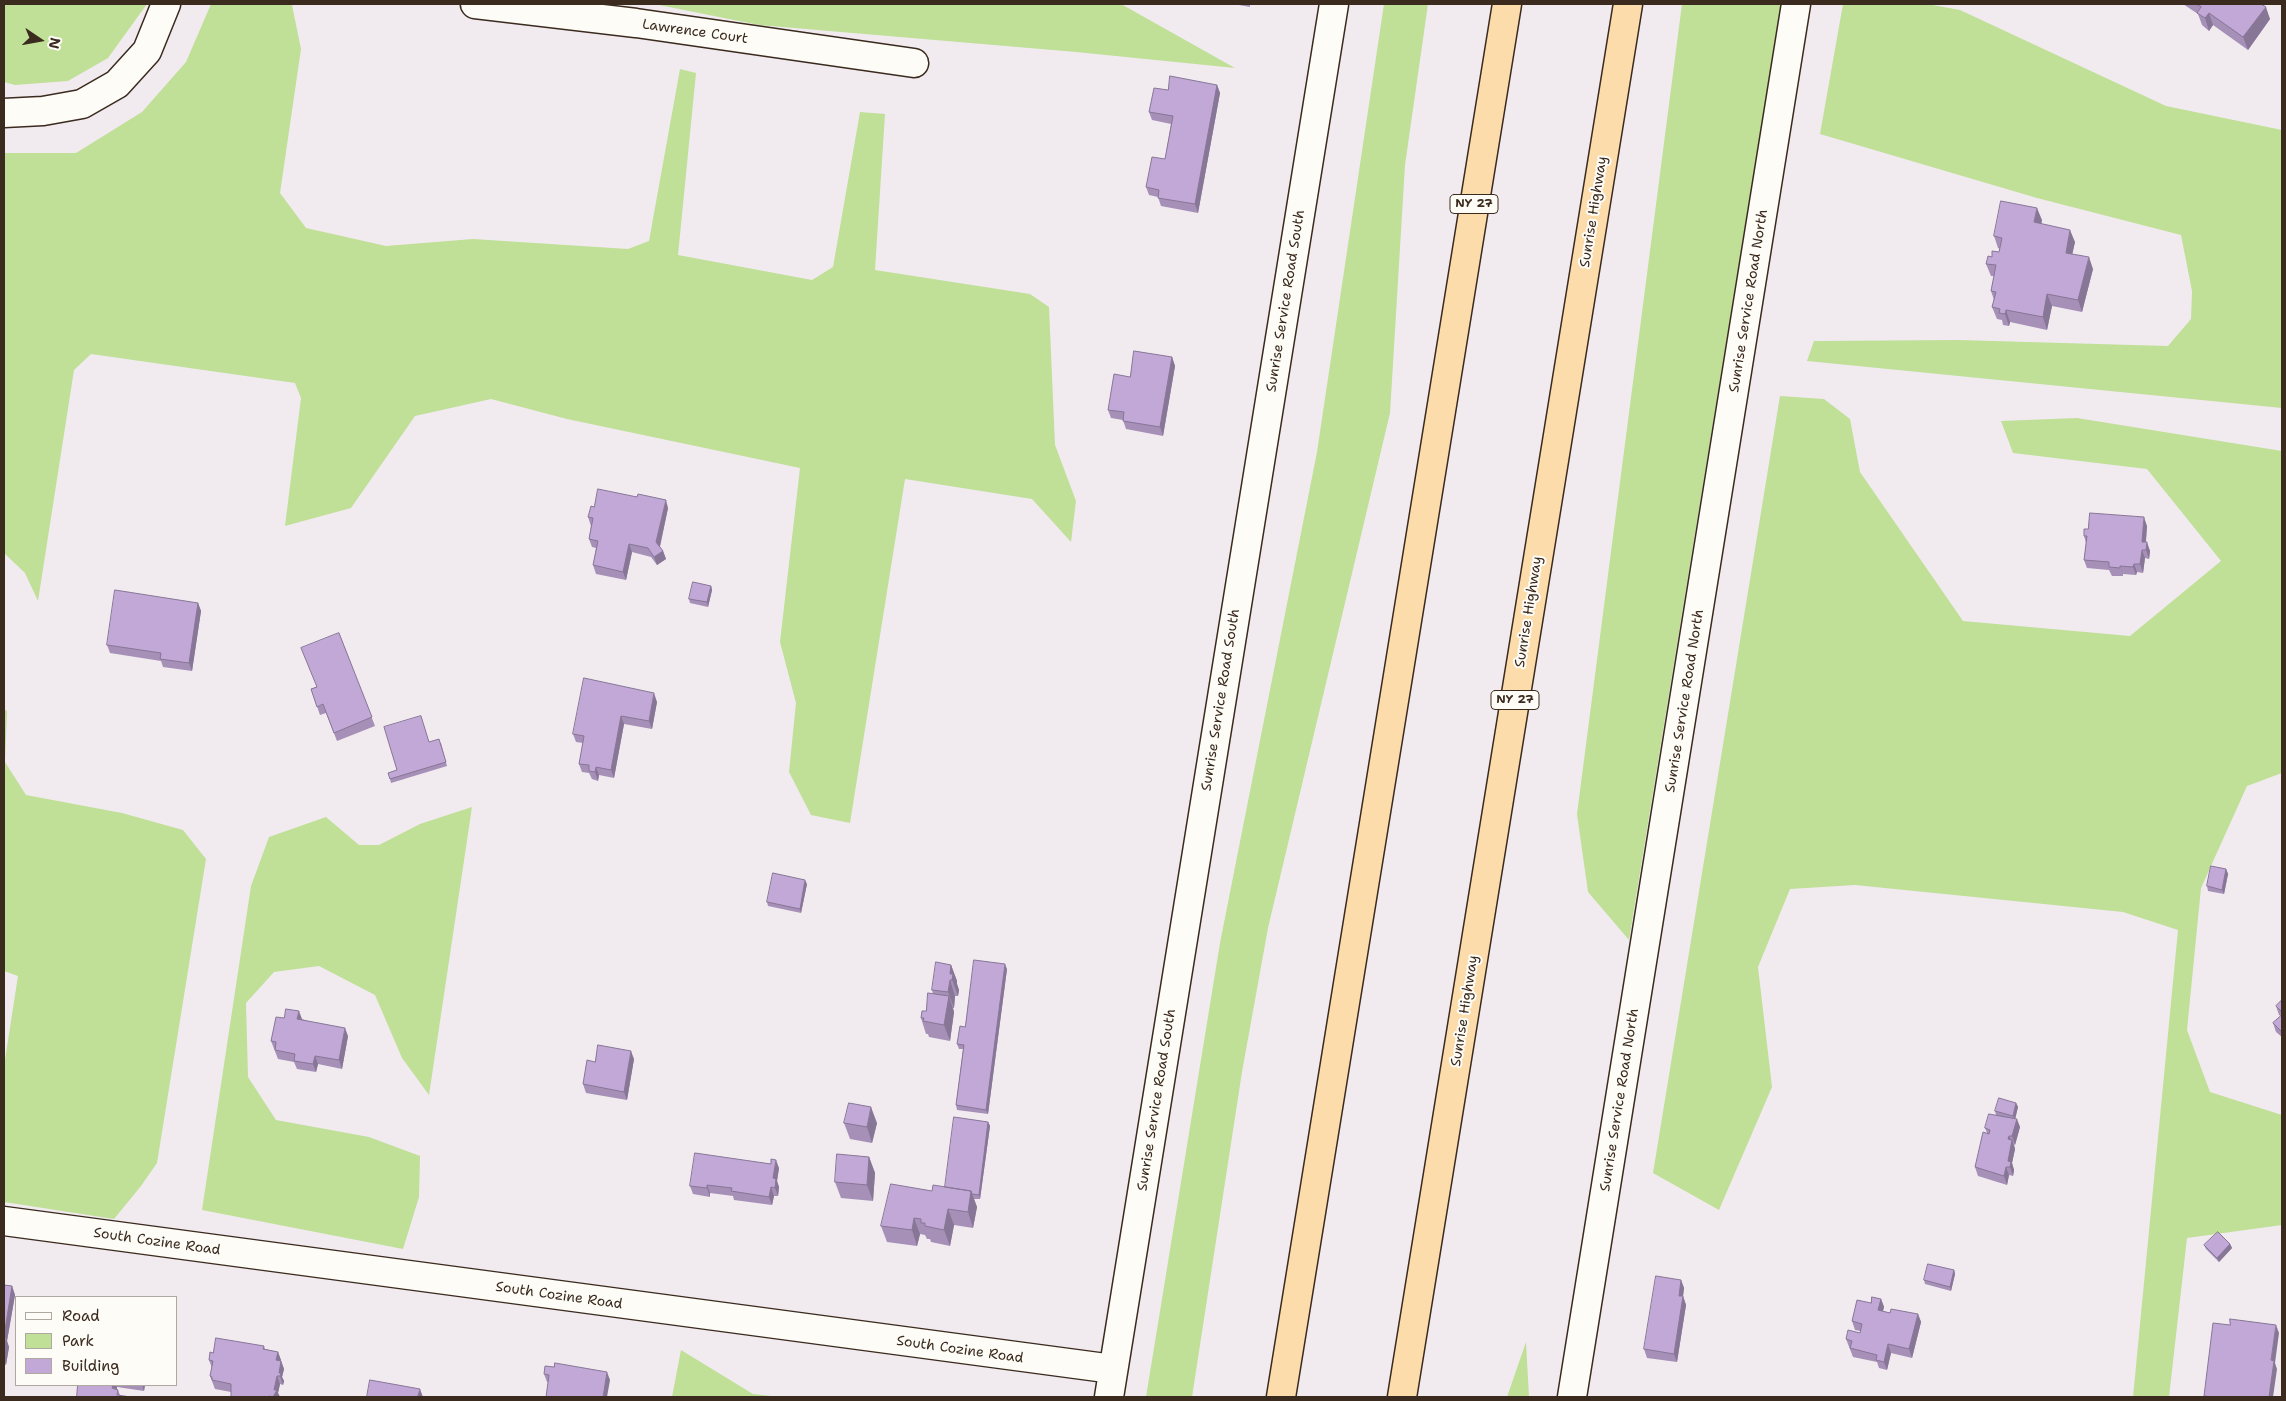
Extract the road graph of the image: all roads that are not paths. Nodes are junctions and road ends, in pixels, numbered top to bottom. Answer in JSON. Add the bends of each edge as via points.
{"nodes":[{"id":1,"x":166,"y":4,"type":"edge"},
{"id":2,"x":475,"y":4,"type":"edge"},
{"id":3,"x":1334,"y":4,"type":"edge"},
{"id":4,"x":1506,"y":4,"type":"edge"},
{"id":5,"x":1628,"y":4,"type":"edge"},
{"id":6,"x":1796,"y":4,"type":"edge"},
{"id":7,"x":914,"y":63,"type":"dead end"},
{"id":8,"x":4,"y":113,"type":"edge"},
{"id":9,"x":4,"y":1221,"type":"edge"},
{"id":10,"x":1114,"y":1369,"type":"junction"},
{"id":11,"x":1109,"y":1397,"type":"edge"},
{"id":12,"x":1281,"y":1397,"type":"edge"},
{"id":13,"x":1402,"y":1397,"type":"edge"},
{"id":14,"x":1572,"y":1397,"type":"edge"}],
"edges":[{"from":1,"to":8,"type":"street","via":[[147,51],[117,84],[82,104]]},
{"from":2,"to":7,"type":"street","name":"Lawrence Court","via":[[636,23]]},
{"from":3,"to":10,"type":"street","name":"Sunrise Service Road South"},
{"from":4,"to":12,"type":"highway","number":"NY 27"},
{"from":5,"to":13,"type":"highway","name":"Sunrise Highway","number":"NY 27"},
{"from":6,"to":14,"type":"street","name":"Sunrise Service Road North"},
{"from":9,"to":10,"type":"street","name":"South Cozine Road"},
{"from":10,"to":11,"type":"street","name":"Sunrise Service Road South"}]}
